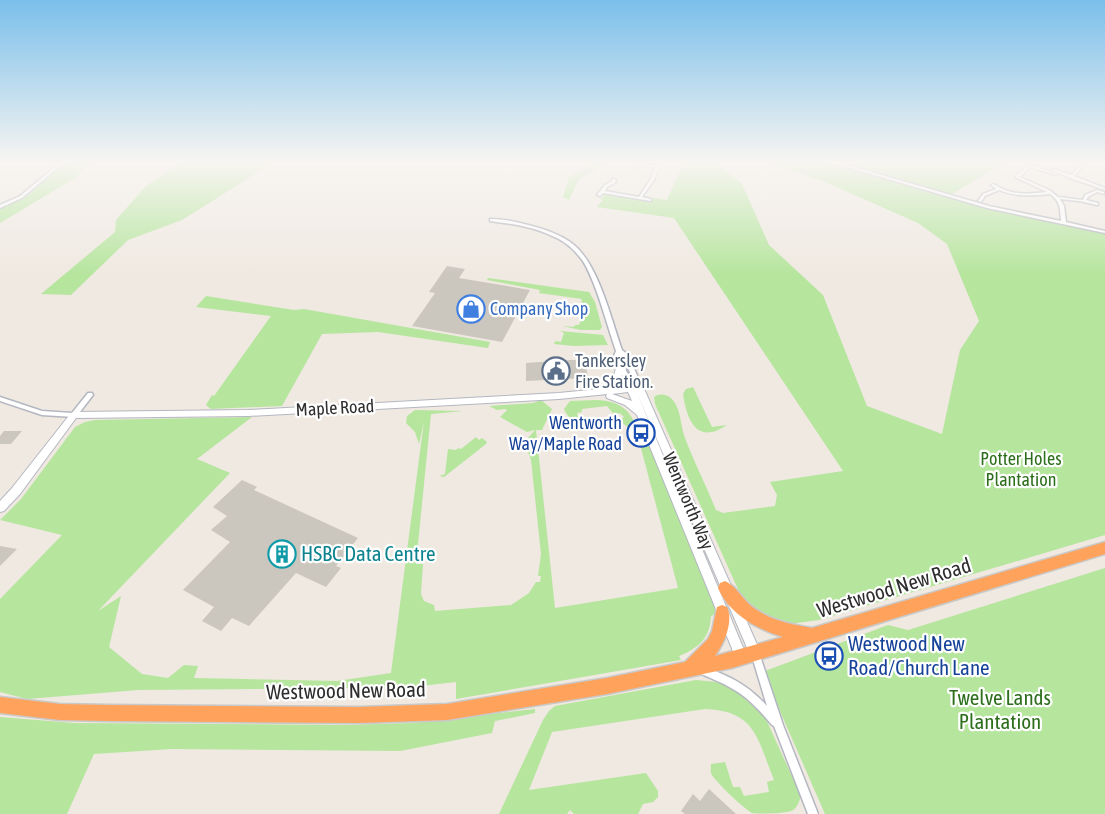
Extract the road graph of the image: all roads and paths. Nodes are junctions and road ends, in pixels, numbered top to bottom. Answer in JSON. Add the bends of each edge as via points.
{"nodes":[{"id":1,"x":19,"y":199,"type":"edge"},
{"id":2,"x":645,"y":199,"type":"edge"},
{"id":3,"x":960,"y":199,"type":"edge"},
{"id":4,"x":1059,"y":199,"type":"edge"},
{"id":5,"x":1071,"y":199,"type":"edge"},
{"id":6,"x":650,"y":200,"type":"dead end"},
{"id":7,"x":1084,"y":200,"type":"joint"},
{"id":8,"x":1097,"y":204,"type":"dead end"},
{"id":9,"x":0,"y":207,"type":"edge"},
{"id":10,"x":492,"y":220,"type":"dead end"},
{"id":11,"x":1064,"y":224,"type":"junction"},
{"id":12,"x":1105,"y":232,"type":"edge"},
{"id":13,"x":620,"y":351,"type":"junction"},
{"id":14,"x":621,"y":365,"type":"junction"},
{"id":15,"x":635,"y":391,"type":"junction"},
{"id":16,"x":596,"y":393,"type":"junction"},
{"id":17,"x":90,"y":395,"type":"dead end"},
{"id":18,"x":610,"y":396,"type":"junction"},
{"id":19,"x":0,"y":399,"type":"edge"},
{"id":20,"x":642,"y":414,"type":"junction"},
{"id":21,"x":74,"y":415,"type":"junction"},
{"id":22,"x":0,"y":508,"type":"edge"},
{"id":23,"x":1105,"y":548,"type":"edge"},
{"id":24,"x":726,"y":588,"type":"junction"},
{"id":25,"x":722,"y":612,"type":"junction"},
{"id":26,"x":814,"y":636,"type":"junction"},
{"id":27,"x":748,"y":655,"type":"junction"},
{"id":28,"x":692,"y":669,"type":"junction"},
{"id":29,"x":0,"y":705,"type":"edge"},
{"id":30,"x":778,"y":725,"type":"junction"},
{"id":31,"x":813,"y":814,"type":"edge"}],
"edges":[{"from":1,"to":9,"type":"street"},
{"from":2,"to":6,"type":"street"},
{"from":3,"to":11,"type":"street"},
{"from":4,"to":11,"type":"street"},
{"from":5,"to":7,"type":"street"},
{"from":7,"to":8,"type":"street"},
{"from":10,"to":13,"type":"street","name":"Wentworth Way","via":[[543,231],[579,253],[586,263]]},
{"from":11,"to":12,"type":"street"},
{"from":13,"to":14,"type":"street","name":"Wentworth Way"},
{"from":13,"to":15,"type":"street","name":"Wentworth Way","via":[[625,355]]},
{"from":14,"to":15,"type":"street","name":"Wentworth Way"},
{"from":14,"to":16,"type":"street","via":[[615,381]]},
{"from":15,"to":16,"type":"street","name":"Maple Road"},
{"from":15,"to":18,"type":"street","name":"Maple Road"},
{"from":15,"to":20,"type":"street","name":"Wentworth Way"},
{"from":15,"to":24,"type":"street","name":"Wentworth Way"},
{"from":16,"to":18,"type":"street","name":"Maple Road"},
{"from":16,"to":21,"type":"street","name":"Maple Road","via":[[248,413]]},
{"from":17,"to":21,"type":"street"},
{"from":18,"to":20,"type":"street","via":[[628,403]]},
{"from":19,"to":21,"type":"street","via":[[42,413]]},
{"from":20,"to":25,"type":"street","name":"Wentworth Way"},
{"from":21,"to":22,"type":"street"},
{"from":23,"to":26,"type":"highway","name":"Westwood New Road"},
{"from":24,"to":26,"type":"highway","via":[[737,604],[754,618],[776,628]]},
{"from":24,"to":27,"type":"street","name":"Wentworth Way"},
{"from":25,"to":27,"type":"street","name":"Wentworth Way"},
{"from":25,"to":28,"type":"highway","via":[[714,646]]},
{"from":26,"to":27,"type":"highway","name":"Westwood New Road"},
{"from":27,"to":28,"type":"highway","name":"Westwood New Road"},
{"from":27,"to":30,"type":"street"},
{"from":28,"to":29,"type":"highway","name":"Westwood New Road","via":[[447,712],[359,715],[109,713],[60,712]]},
{"from":28,"to":30,"type":"street","via":[[744,689]]},
{"from":30,"to":31,"type":"street"}]}
